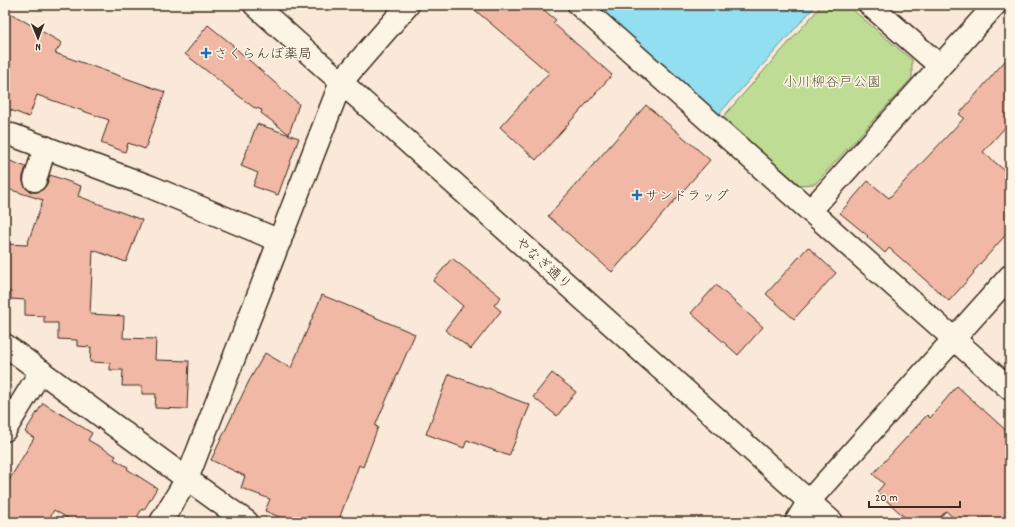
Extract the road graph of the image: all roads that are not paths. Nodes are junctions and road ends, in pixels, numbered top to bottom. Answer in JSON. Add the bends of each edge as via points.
{"nodes":[{"id":1,"x":255,"y":5,"type":"edge"},
{"id":2,"x":408,"y":5,"type":"edge"},
{"id":3,"x":579,"y":5,"type":"edge"},
{"id":4,"x":870,"y":5,"type":"edge"},
{"id":5,"x":995,"y":5,"type":"edge"},
{"id":6,"x":940,"y":66,"type":"junction"},
{"id":7,"x":341,"y":82,"type":"junction"},
{"id":8,"x":12,"y":135,"type":"dead end"},
{"id":9,"x":45,"y":147,"type":"junction"},
{"id":10,"x":35,"y":180,"type":"dead end"},
{"id":11,"x":810,"y":211,"type":"junction"},
{"id":12,"x":280,"y":241,"type":"junction"},
{"id":13,"x":1010,"y":276,"type":"edge"},
{"id":14,"x":954,"y":339,"type":"junction"},
{"id":15,"x":5,"y":345,"type":"edge"},
{"id":16,"x":41,"y":371,"type":"junction"},
{"id":17,"x":1010,"y":389,"type":"edge"},
{"id":18,"x":5,"y":430,"type":"edge"},
{"id":19,"x":187,"y":479,"type":"junction"},
{"id":20,"x":809,"y":501,"type":"junction"},
{"id":21,"x":162,"y":522,"type":"edge"},
{"id":22,"x":247,"y":522,"type":"edge"},
{"id":23,"x":796,"y":522,"type":"edge"},
{"id":24,"x":832,"y":522,"type":"edge"}],
"edges":[{"from":1,"to":7,"type":"street","name":"やなぎ通り"},
{"from":2,"to":7,"type":"street"},
{"from":3,"to":11,"type":"street"},
{"from":4,"to":6,"type":"street"},
{"from":5,"to":6,"type":"street"},
{"from":6,"to":11,"type":"street"},
{"from":7,"to":12,"type":"street"},
{"from":7,"to":20,"type":"street","name":"やなぎ通り"},
{"from":8,"to":9,"type":"street"},
{"from":9,"to":10,"type":"street"},
{"from":9,"to":12,"type":"street","via":[[151,186]]},
{"from":11,"to":14,"type":"street"},
{"from":12,"to":19,"type":"street"},
{"from":13,"to":14,"type":"street"},
{"from":14,"to":17,"type":"street"},
{"from":14,"to":20,"type":"street"},
{"from":15,"to":16,"type":"street"},
{"from":16,"to":18,"type":"street"},
{"from":16,"to":19,"type":"street"},
{"from":19,"to":21,"type":"street"},
{"from":19,"to":22,"type":"street"},
{"from":20,"to":23,"type":"street"},
{"from":20,"to":24,"type":"street","name":"やなぎ通り"}]}
